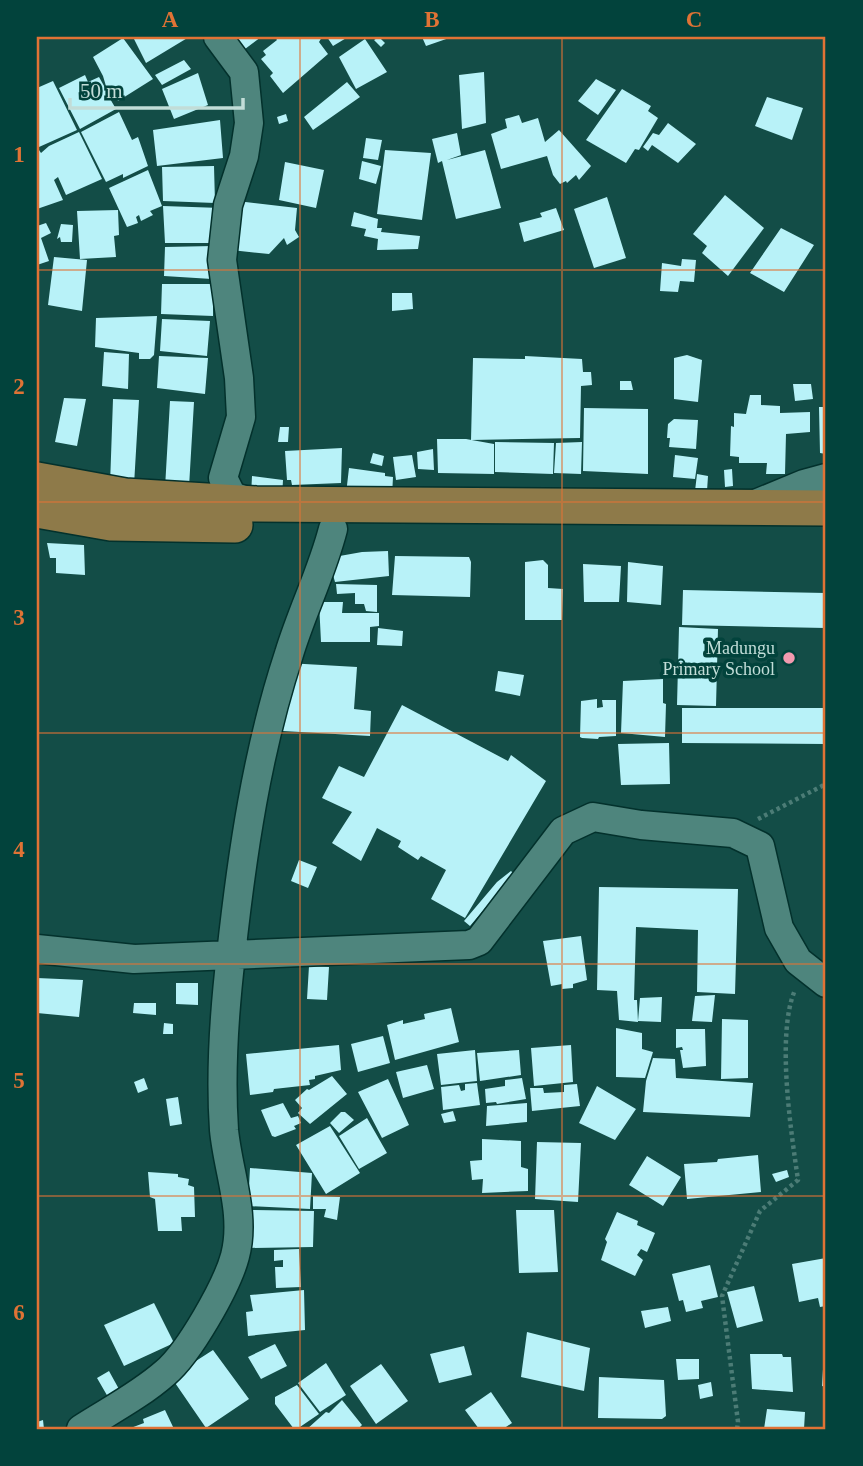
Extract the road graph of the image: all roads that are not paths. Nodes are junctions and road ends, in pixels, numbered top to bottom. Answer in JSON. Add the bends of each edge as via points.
{"nodes":[{"id":1,"x":218,"y":37,"type":"edge"},
{"id":2,"x":826,"y":478,"type":"edge"},
{"id":3,"x":37,"y":480,"type":"edge"},
{"id":4,"x":256,"y":505,"type":"junction"},
{"id":5,"x":747,"y":507,"type":"junction"},
{"id":6,"x":826,"y":508,"type":"edge"},
{"id":7,"x":37,"y":510,"type":"edge"},
{"id":8,"x":333,"y":529,"type":"junction"},
{"id":9,"x":826,"y":532,"type":"edge"},
{"id":10,"x":37,"y":949,"type":"edge"},
{"id":11,"x":231,"y":955,"type":"junction"},
{"id":12,"x":819,"y":977,"type":"edge"},
{"id":13,"x":81,"y":1429,"type":"edge"}],
"edges":[{"from":1,"to":4,"type":"street","via":[[244,72],[249,123],[228,205],[222,260],[241,417],[223,478],[232,496]]},
{"from":2,"to":5,"type":"street"},
{"from":3,"to":4,"type":"main road","via":[[125,496]]},
{"from":4,"to":5,"type":"main road"},
{"from":5,"to":6,"type":"main road"},
{"from":7,"to":8,"type":"main road","via":[[111,523]]},
{"from":8,"to":9,"type":"main road"},
{"from":8,"to":11,"type":"street","via":[[289,650],[265,736]]},
{"from":10,"to":11,"type":"street","via":[[134,959]]},
{"from":11,"to":12,"type":"street","via":[[469,945],[479,941],[564,831],[593,817],[733,833],[760,846],[779,928],[798,961]]},
{"from":11,"to":13,"type":"street","via":[[222,1064],[225,1133],[240,1229],[235,1257],[188,1347],[166,1373]]}]}
